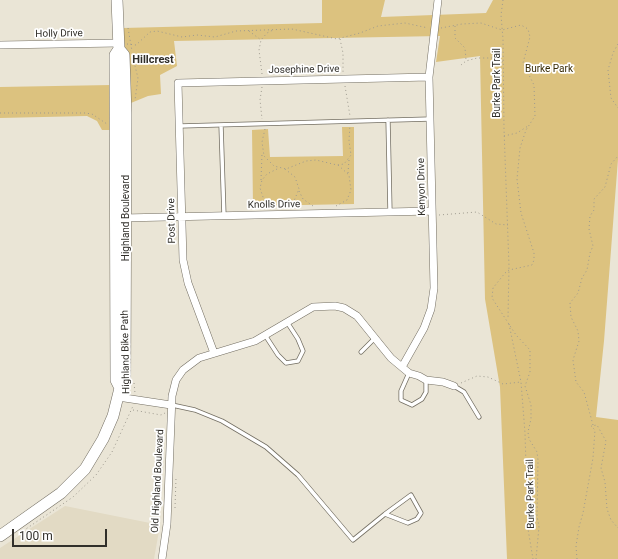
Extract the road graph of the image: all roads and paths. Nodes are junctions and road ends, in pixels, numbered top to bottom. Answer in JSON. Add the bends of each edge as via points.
{"nodes":[{"id":1,"x":117,"y":0,"type":"edge"},
{"id":2,"x":438,"y":0,"type":"edge"},
{"id":3,"x":503,"y":0,"type":"edge"},
{"id":4,"x":455,"y":25,"type":"junction"},
{"id":5,"x":434,"y":28,"type":"junction"},
{"id":6,"x":274,"y":30,"type":"junction"},
{"id":7,"x":502,"y":30,"type":"junction"},
{"id":8,"x":248,"y":31,"type":"junction"},
{"id":9,"x":340,"y":38,"type":"junction"},
{"id":10,"x":261,"y":40,"type":"junction"},
{"id":11,"x":618,"y":44,"type":"edge"},
{"id":12,"x":0,"y":45,"type":"edge"},
{"id":13,"x":119,"y":46,"type":"junction"},
{"id":14,"x":503,"y":51,"type":"junction"},
{"id":15,"x":493,"y":58,"type":"junction"},
{"id":16,"x":466,"y":61,"type":"junction"},
{"id":17,"x":503,"y":63,"type":"junction"},
{"id":18,"x":461,"y":65,"type":"dead end"},
{"id":19,"x":429,"y":77,"type":"junction"},
{"id":20,"x":344,"y":79,"type":"junction"},
{"id":21,"x":262,"y":81,"type":"junction"},
{"id":22,"x":178,"y":83,"type":"joint"},
{"id":23,"x":618,"y":108,"type":"edge"},
{"id":24,"x":0,"y":113,"type":"edge"},
{"id":25,"x":430,"y":119,"type":"junction"},
{"id":26,"x":388,"y":120,"type":"junction"},
{"id":27,"x":350,"y":121,"type":"junction"},
{"id":28,"x":263,"y":124,"type":"junction"},
{"id":29,"x":221,"y":125,"type":"junction"},
{"id":30,"x":529,"y":125,"type":"junction"},
{"id":31,"x":180,"y":126,"type":"junction"},
{"id":32,"x":116,"y":130,"type":"junction"},
{"id":33,"x":504,"y":136,"type":"junction"},
{"id":34,"x":262,"y":151,"type":"junction"},
{"id":35,"x":618,"y":156,"type":"edge"},
{"id":36,"x":349,"y":159,"type":"junction"},
{"id":37,"x":337,"y":165,"type":"junction"},
{"id":38,"x":295,"y":166,"type":"junction"},
{"id":39,"x":279,"y":168,"type":"junction"},
{"id":40,"x":284,"y":169,"type":"junction"},
{"id":41,"x":293,"y":174,"type":"junction"},
{"id":42,"x":348,"y":174,"type":"junction"},
{"id":43,"x":261,"y":183,"type":"junction"},
{"id":44,"x":299,"y":191,"type":"junction"},
{"id":45,"x":314,"y":206,"type":"dead end"},
{"id":46,"x":336,"y":206,"type":"dead end"},
{"id":47,"x":275,"y":207,"type":"dead end"},
{"id":48,"x":286,"y":207,"type":"dead end"},
{"id":49,"x":390,"y":212,"type":"junction"},
{"id":50,"x":432,"y":213,"type":"junction"},
{"id":51,"x":182,"y":216,"type":"junction"},
{"id":52,"x":224,"y":216,"type":"junction"},
{"id":53,"x":121,"y":218,"type":"junction"},
{"id":54,"x":508,"y":225,"type":"junction"},
{"id":55,"x":508,"y":270,"type":"junction"},
{"id":56,"x":508,"y":321,"type":"junction"},
{"id":57,"x":286,"y":322,"type":"junction"},
{"id":58,"x":265,"y":336,"type":"junction"},
{"id":59,"x":375,"y":338,"type":"junction"},
{"id":60,"x":361,"y":352,"type":"dead end"},
{"id":61,"x":214,"y":353,"type":"junction"},
{"id":62,"x":402,"y":367,"type":"junction"},
{"id":63,"x":409,"y":373,"type":"junction"},
{"id":64,"x":133,"y":378,"type":"dead end"},
{"id":65,"x":426,"y":380,"type":"junction"},
{"id":66,"x":521,"y":382,"type":"junction"},
{"id":67,"x":454,"y":386,"type":"junction"},
{"id":68,"x":119,"y":392,"type":"junction"},
{"id":69,"x":134,"y":400,"type":"junction"},
{"id":70,"x":171,"y":405,"type":"junction"},
{"id":71,"x":480,"y":417,"type":"dead end"},
{"id":72,"x":593,"y":425,"type":"junction"},
{"id":73,"x":385,"y":514,"type":"junction"},
{"id":74,"x":618,"y":528,"type":"edge"},
{"id":75,"x":0,"y":536,"type":"edge"},
{"id":76,"x":16,"y":536,"type":"dead end"},
{"id":77,"x":162,"y":559,"type":"edge"},
{"id":78,"x":533,"y":559,"type":"edge"},
{"id":79,"x":536,"y":559,"type":"edge"},
{"id":80,"x":578,"y":559,"type":"edge"}],
"edges":[{"from":1,"to":13,"type":"main road","name":"Highland Boulevard"},
{"from":2,"to":5,"type":"street","name":"Kenyon Drive"},
{"from":3,"to":7,"type":"path","name":"Burke Park Trail"},
{"from":4,"to":5,"type":"path"},
{"from":4,"to":7,"type":"path","via":[[481,23]]},
{"from":4,"to":16,"type":"path","via":[[455,38],[465,48]]},
{"from":5,"to":9,"type":"path","via":[[405,22],[378,26]]},
{"from":5,"to":19,"type":"street","name":"Kenyon Drive"},
{"from":6,"to":8,"type":"path"},
{"from":6,"to":9,"type":"path","via":[[303,30]]},
{"from":6,"to":10,"type":"path"},
{"from":7,"to":14,"type":"path","name":"Burke Park Trail"},
{"from":7,"to":30,"type":"path","via":[[521,25],[529,32],[530,40],[523,63],[534,85],[536,116]]},
{"from":8,"to":10,"type":"path"},
{"from":8,"to":13,"type":"path","via":[[236,31],[215,37],[186,37],[157,31],[150,32],[136,45]]},
{"from":9,"to":20,"type":"path"},
{"from":10,"to":21,"type":"path","via":[[259,50]]},
{"from":11,"to":23,"type":"path","via":[[608,70],[611,98]]},
{"from":12,"to":13,"type":"street","name":"Holly Drive"},
{"from":13,"to":32,"type":"main road","name":"Highland Boulevard","via":[[115,55]]},
{"from":13,"to":53,"type":"main road","name":"Highland Boulevard","via":[[124,55]]},
{"from":14,"to":15,"type":"path"},
{"from":14,"to":17,"type":"path","name":"Burke Park Trail"},
{"from":15,"to":16,"type":"path"},
{"from":15,"to":17,"type":"path"},
{"from":16,"to":18,"type":"path"},
{"from":17,"to":33,"type":"path","name":"Burke Park Trail"},
{"from":19,"to":20,"type":"street","name":"Josephine Drive"},
{"from":19,"to":25,"type":"street","name":"Kenyon Drive"},
{"from":20,"to":21,"type":"street","name":"Josephine Drive"},
{"from":20,"to":27,"type":"path"},
{"from":21,"to":22,"type":"street","name":"Josephine Drive"},
{"from":21,"to":28,"type":"path","via":[[260,100]]},
{"from":22,"to":31,"type":"street","name":"Post Drive"},
{"from":24,"to":32,"type":"path","via":[[92,114]]},
{"from":25,"to":26,"type":"lane"},
{"from":25,"to":50,"type":"street","name":"Kenyon Drive"},
{"from":26,"to":27,"type":"lane"},
{"from":26,"to":49,"type":"lane"},
{"from":27,"to":28,"type":"lane"},
{"from":27,"to":36,"type":"path"},
{"from":28,"to":29,"type":"lane"},
{"from":28,"to":34,"type":"path"},
{"from":29,"to":31,"type":"lane"},
{"from":29,"to":52,"type":"lane"},
{"from":30,"to":33,"type":"path","via":[[517,133]]},
{"from":30,"to":55,"type":"path","via":[[520,148],[517,179],[521,213],[534,260],[532,265]]},
{"from":31,"to":51,"type":"street","name":"Post Drive"},
{"from":32,"to":53,"type":"main road","name":"Highland Boulevard"},
{"from":33,"to":54,"type":"path","name":"Burke Park Trail"},
{"from":34,"to":39,"type":"path","via":[[270,163]]},
{"from":34,"to":43,"type":"path"},
{"from":35,"to":72,"type":"path","via":[[611,164],[605,187],[594,199],[589,229],[593,246],[578,294],[570,303],[571,317],[578,331],[579,341],[573,360],[576,382],[584,392]]},
{"from":36,"to":37,"type":"path","via":[[344,164]]},
{"from":36,"to":42,"type":"path"},
{"from":37,"to":38,"type":"path","via":[[316,160]]},
{"from":37,"to":42,"type":"path"},
{"from":38,"to":40,"type":"path"},
{"from":38,"to":41,"type":"path"},
{"from":39,"to":40,"type":"path"},
{"from":39,"to":43,"type":"path","via":[[267,174]]},
{"from":40,"to":41,"type":"path"},
{"from":41,"to":44,"type":"path"},
{"from":42,"to":46,"type":"path","via":[[352,183],[350,195],[347,200]]},
{"from":43,"to":47,"type":"path","via":[[264,200]]},
{"from":44,"to":45,"type":"path","via":[[303,199]]},
{"from":44,"to":48,"type":"path","via":[[294,201]]},
{"from":49,"to":50,"type":"street","name":"Knolls Drive"},
{"from":49,"to":52,"type":"street","name":"Knolls Drive"},
{"from":50,"to":54,"type":"path","via":[[477,212],[496,224]]},
{"from":50,"to":62,"type":"street","name":"Kenyon Drive","via":[[434,288],[431,309],[424,328]]},
{"from":51,"to":52,"type":"street","name":"Knolls Drive"},
{"from":51,"to":53,"type":"street","name":"Knolls Drive"},
{"from":51,"to":61,"type":"street","name":"Post Drive","via":[[183,260],[188,283]]},
{"from":53,"to":68,"type":"main road","name":"Highland Boulevard","via":[[126,372],[125,381]]},
{"from":54,"to":55,"type":"path","name":"Burke Park Trail"},
{"from":55,"to":56,"type":"path","name":"Burke Park Trail"},
{"from":55,"to":56,"type":"path","name":"Burke Park Trail","via":[[492,293],[498,310]]},
{"from":56,"to":66,"type":"path","name":"Burke Park Trail"},
{"from":56,"to":79,"type":"path","name":"Burke Park Trail","via":[[516,335],[530,350],[530,372],[525,386],[531,406],[529,439],[537,452],[538,460],[539,527]]},
{"from":57,"to":58,"type":"street","name":"Old Highland Boulevard"},
{"from":57,"to":58,"type":"lane","via":[[298,339],[302,351],[298,361],[286,363]]},
{"from":57,"to":59,"type":"street","name":"Old Highland Boulevard","via":[[313,307],[335,306],[357,316]]},
{"from":58,"to":61,"type":"street","name":"Old Highland Boulevard"},
{"from":59,"to":60,"type":"lane"},
{"from":59,"to":62,"type":"street","name":"Old Highland Boulevard"},
{"from":61,"to":70,"type":"street","name":"Old Highland Boulevard","via":[[199,358],[183,370],[174,388]]},
{"from":62,"to":63,"type":"street","name":"Old Highland Boulevard"},
{"from":63,"to":65,"type":"street"},
{"from":63,"to":65,"type":"lane","via":[[401,391],[401,400],[412,405],[422,399],[426,392]]},
{"from":64,"to":69,"type":"path","name":"Highland Bike Path","via":[[136,389]]},
{"from":65,"to":67,"type":"street"},
{"from":66,"to":67,"type":"path","via":[[503,384],[488,377],[476,376]]},
{"from":66,"to":78,"type":"path","name":"Burke Park Trail","via":[[528,529]]},
{"from":67,"to":71,"type":"lane","via":[[464,392]]},
{"from":68,"to":69,"type":"street"},
{"from":68,"to":75,"type":"main road","name":"Highland Boulevard","via":[[104,439],[85,468],[61,493]]},
{"from":69,"to":70,"type":"street"},
{"from":69,"to":76,"type":"path","name":"Highland Bike Path","via":[[122,433],[96,475],[64,504]]},
{"from":70,"to":73,"type":"lane","via":[[195,410],[222,421],[266,447],[298,475],[353,540]]},
{"from":70,"to":77,"type":"street","name":"Old Highland Boulevard","via":[[168,518]]},
{"from":72,"to":74,"type":"path","via":[[597,425],[606,442],[601,468],[607,509]]},
{"from":72,"to":80,"type":"path","via":[[593,458],[576,546]]},
{"from":73,"to":73,"type":"lane","via":[[411,495],[421,513],[417,519],[408,523]]}]}
